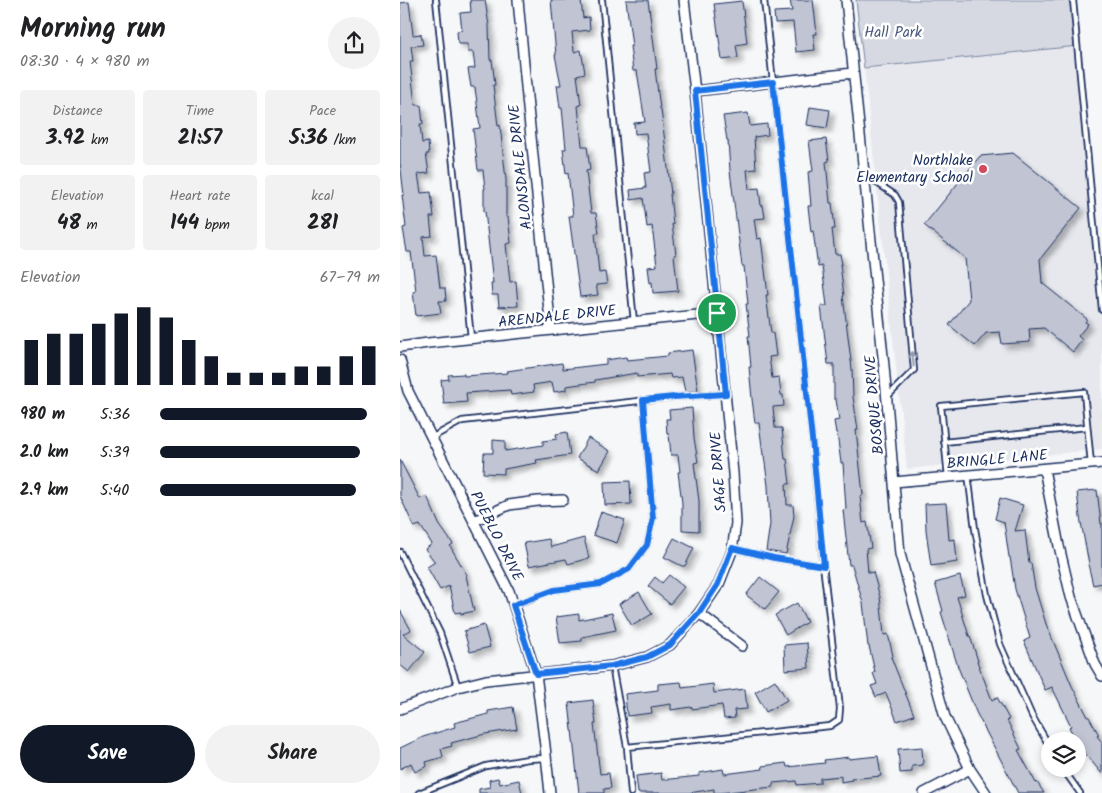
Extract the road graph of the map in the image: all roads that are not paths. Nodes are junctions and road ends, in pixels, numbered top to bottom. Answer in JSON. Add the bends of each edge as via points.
{"nodes":[{"id":1,"x":436,"y":0,"type":"edge"},
{"id":2,"x":518,"y":0,"type":"edge"},
{"id":3,"x":602,"y":0,"type":"edge"},
{"id":4,"x":684,"y":0,"type":"edge"},
{"id":5,"x":764,"y":0,"type":"edge"},
{"id":6,"x":846,"y":0,"type":"edge"},
{"id":7,"x":1073,"y":0,"type":"edge"},
{"id":8,"x":853,"y":73,"type":"junction"},
{"id":9,"x":773,"y":82,"type":"junction"},
{"id":10,"x":695,"y":91,"type":"junction"},
{"id":11,"x":864,"y":174,"type":"junction"},
{"id":12,"x":1102,"y":310,"type":"edge"},
{"id":13,"x":717,"y":313,"type":"junction"},
{"id":14,"x":634,"y":322,"type":"junction"},
{"id":15,"x":551,"y":330,"type":"junction"},
{"id":16,"x":471,"y":338,"type":"junction"},
{"id":17,"x":400,"y":347,"type":"edge"},
{"id":18,"x":400,"y":360,"type":"edge"},
{"id":19,"x":726,"y":394,"type":"junction"},
{"id":20,"x":887,"y":397,"type":"junction"},
{"id":21,"x":643,"y":400,"type":"junction"},
{"id":22,"x":1087,"y":427,"type":"junction"},
{"id":23,"x":431,"y":438,"type":"junction"},
{"id":24,"x":944,"y":442,"type":"junction"},
{"id":25,"x":1091,"y":464,"type":"junction"},
{"id":26,"x":1102,"y":464,"type":"edge"},
{"id":27,"x":1044,"y":469,"type":"junction"},
{"id":28,"x":968,"y":474,"type":"junction"},
{"id":29,"x":948,"y":476,"type":"junction"},
{"id":30,"x":894,"y":482,"type":"junction"},
{"id":31,"x":563,"y":500,"type":"dead end"},
{"id":32,"x":474,"y":521,"type":"junction"},
{"id":33,"x":732,"y":548,"type":"junction"},
{"id":34,"x":400,"y":552,"type":"edge"},
{"id":35,"x":824,"y":566,"type":"junction"},
{"id":36,"x":513,"y":605,"type":"junction"},
{"id":37,"x":699,"y":613,"type":"junction"},
{"id":38,"x":742,"y":646,"type":"dead end"},
{"id":39,"x":612,"y":666,"type":"junction"},
{"id":40,"x":536,"y":674,"type":"junction"},
{"id":41,"x":1102,"y":676,"type":"edge"},
{"id":42,"x":458,"y":686,"type":"junction"},
{"id":43,"x":400,"y":709,"type":"edge"},
{"id":44,"x":1041,"y":732,"type":"edge"},
{"id":45,"x":627,"y":747,"type":"junction"},
{"id":46,"x":546,"y":758,"type":"junction"},
{"id":47,"x":970,"y":769,"type":"junction"},
{"id":48,"x":1069,"y":777,"type":"edge"},
{"id":49,"x":418,"y":793,"type":"edge"},
{"id":50,"x":550,"y":793,"type":"edge"},
{"id":51,"x":631,"y":793,"type":"edge"},
{"id":52,"x":924,"y":793,"type":"edge"},
{"id":53,"x":986,"y":793,"type":"edge"},
{"id":54,"x":1080,"y":793,"type":"edge"}],
"edges":[{"from":1,"to":16,"type":"lane"},
{"from":2,"to":15,"type":"street","name":"ALONSDALE DRIVE"},
{"from":3,"to":14,"type":"lane"},
{"from":4,"to":10,"type":"street","name":"SAGE DRIVE"},
{"from":5,"to":9,"type":"lane"},
{"from":6,"to":8,"type":"street","name":"BOSQUE DRIVE"},
{"from":7,"to":12,"type":"lane"},
{"from":8,"to":9,"type":"street"},
{"from":8,"to":11,"type":"street","name":"BOSQUE DRIVE"},
{"from":9,"to":10,"type":"street"},
{"from":9,"to":35,"type":"lane"},
{"from":10,"to":13,"type":"street","name":"SAGE DRIVE"},
{"from":11,"to":20,"type":"street","name":"BOSQUE DRIVE"},
{"from":20,"to":11,"type":"lane","one_way":true,"via":[[914,370],[899,202],[895,195]]},
{"from":13,"to":14,"type":"street","name":"ARENDALE DRIVE"},
{"from":13,"to":19,"type":"street","name":"SAGE DRIVE"},
{"from":14,"to":15,"type":"street","name":"ARENDALE DRIVE"},
{"from":15,"to":16,"type":"street","name":"ARENDALE DRIVE"},
{"from":16,"to":17,"type":"street","name":"ARENDALE DRIVE"},
{"from":18,"to":23,"type":"street","name":"PUEBLO DRIVE","via":[[408,391]]},
{"from":19,"to":21,"type":"lane"},
{"from":19,"to":33,"type":"street","name":"SAGE DRIVE","via":[[736,523]]},
{"from":20,"to":30,"type":"street","name":"BOSQUE DRIVE"},
{"from":21,"to":23,"type":"lane","via":[[462,421]]},
{"from":21,"to":36,"type":"lane","via":[[653,518],[647,545],[629,569],[601,584],[554,590]]},
{"from":22,"to":24,"type":"lane"},
{"from":22,"to":24,"type":"lane","via":[[1084,392],[940,406]]},
{"from":22,"to":25,"type":"lane"},
{"from":23,"to":32,"type":"street","name":"PUEBLO DRIVE"},
{"from":24,"to":29,"type":"lane"},
{"from":25,"to":26,"type":"street","name":"BRINGLE LANE"},
{"from":25,"to":27,"type":"street","name":"BRINGLE LANE"},
{"from":27,"to":28,"type":"street","name":"BRINGLE LANE"},
{"from":27,"to":41,"type":"street","via":[[1071,598]]},
{"from":28,"to":29,"type":"street","name":"BRINGLE LANE"},
{"from":28,"to":44,"type":"lane","via":[[987,595],[1000,644]]},
{"from":29,"to":30,"type":"street","name":"BRINGLE LANE"},
{"from":30,"to":47,"type":"street","name":"BOSQUE DRIVE","via":[[900,554],[945,717]]},
{"from":31,"to":32,"type":"street","via":[[509,505]]},
{"from":32,"to":36,"type":"street","name":"PUEBLO DRIVE","via":[[509,590]]},
{"from":33,"to":35,"type":"lane"},
{"from":33,"to":37,"type":"street","name":"SAGE DRIVE","via":[[718,584]]},
{"from":34,"to":42,"type":"lane","via":[[440,633]]},
{"from":35,"to":45,"type":"lane","via":[[839,720],[830,726]]},
{"from":36,"to":40,"type":"street","name":"PUEBLO DRIVE"},
{"from":37,"to":38,"type":"street"},
{"from":37,"to":39,"type":"street","name":"SAGE DRIVE","via":[[670,645],[647,657]]},
{"from":39,"to":40,"type":"street","name":"SAGE DRIVE"},
{"from":39,"to":45,"type":"lane"},
{"from":40,"to":42,"type":"street","name":"SAGE DRIVE"},
{"from":40,"to":46,"type":"street","name":"PUEBLO DRIVE"},
{"from":42,"to":43,"type":"street","name":"SAGE DRIVE"},
{"from":45,"to":51,"type":"lane"},
{"from":46,"to":49,"type":"lane","via":[[486,766]]},
{"from":46,"to":50,"type":"street","name":"PUEBLO DRIVE"},
{"from":47,"to":52,"type":"street"},
{"from":47,"to":53,"type":"street","name":"BOSQUE DRIVE"},
{"from":48,"to":54,"type":"lane"}]}
